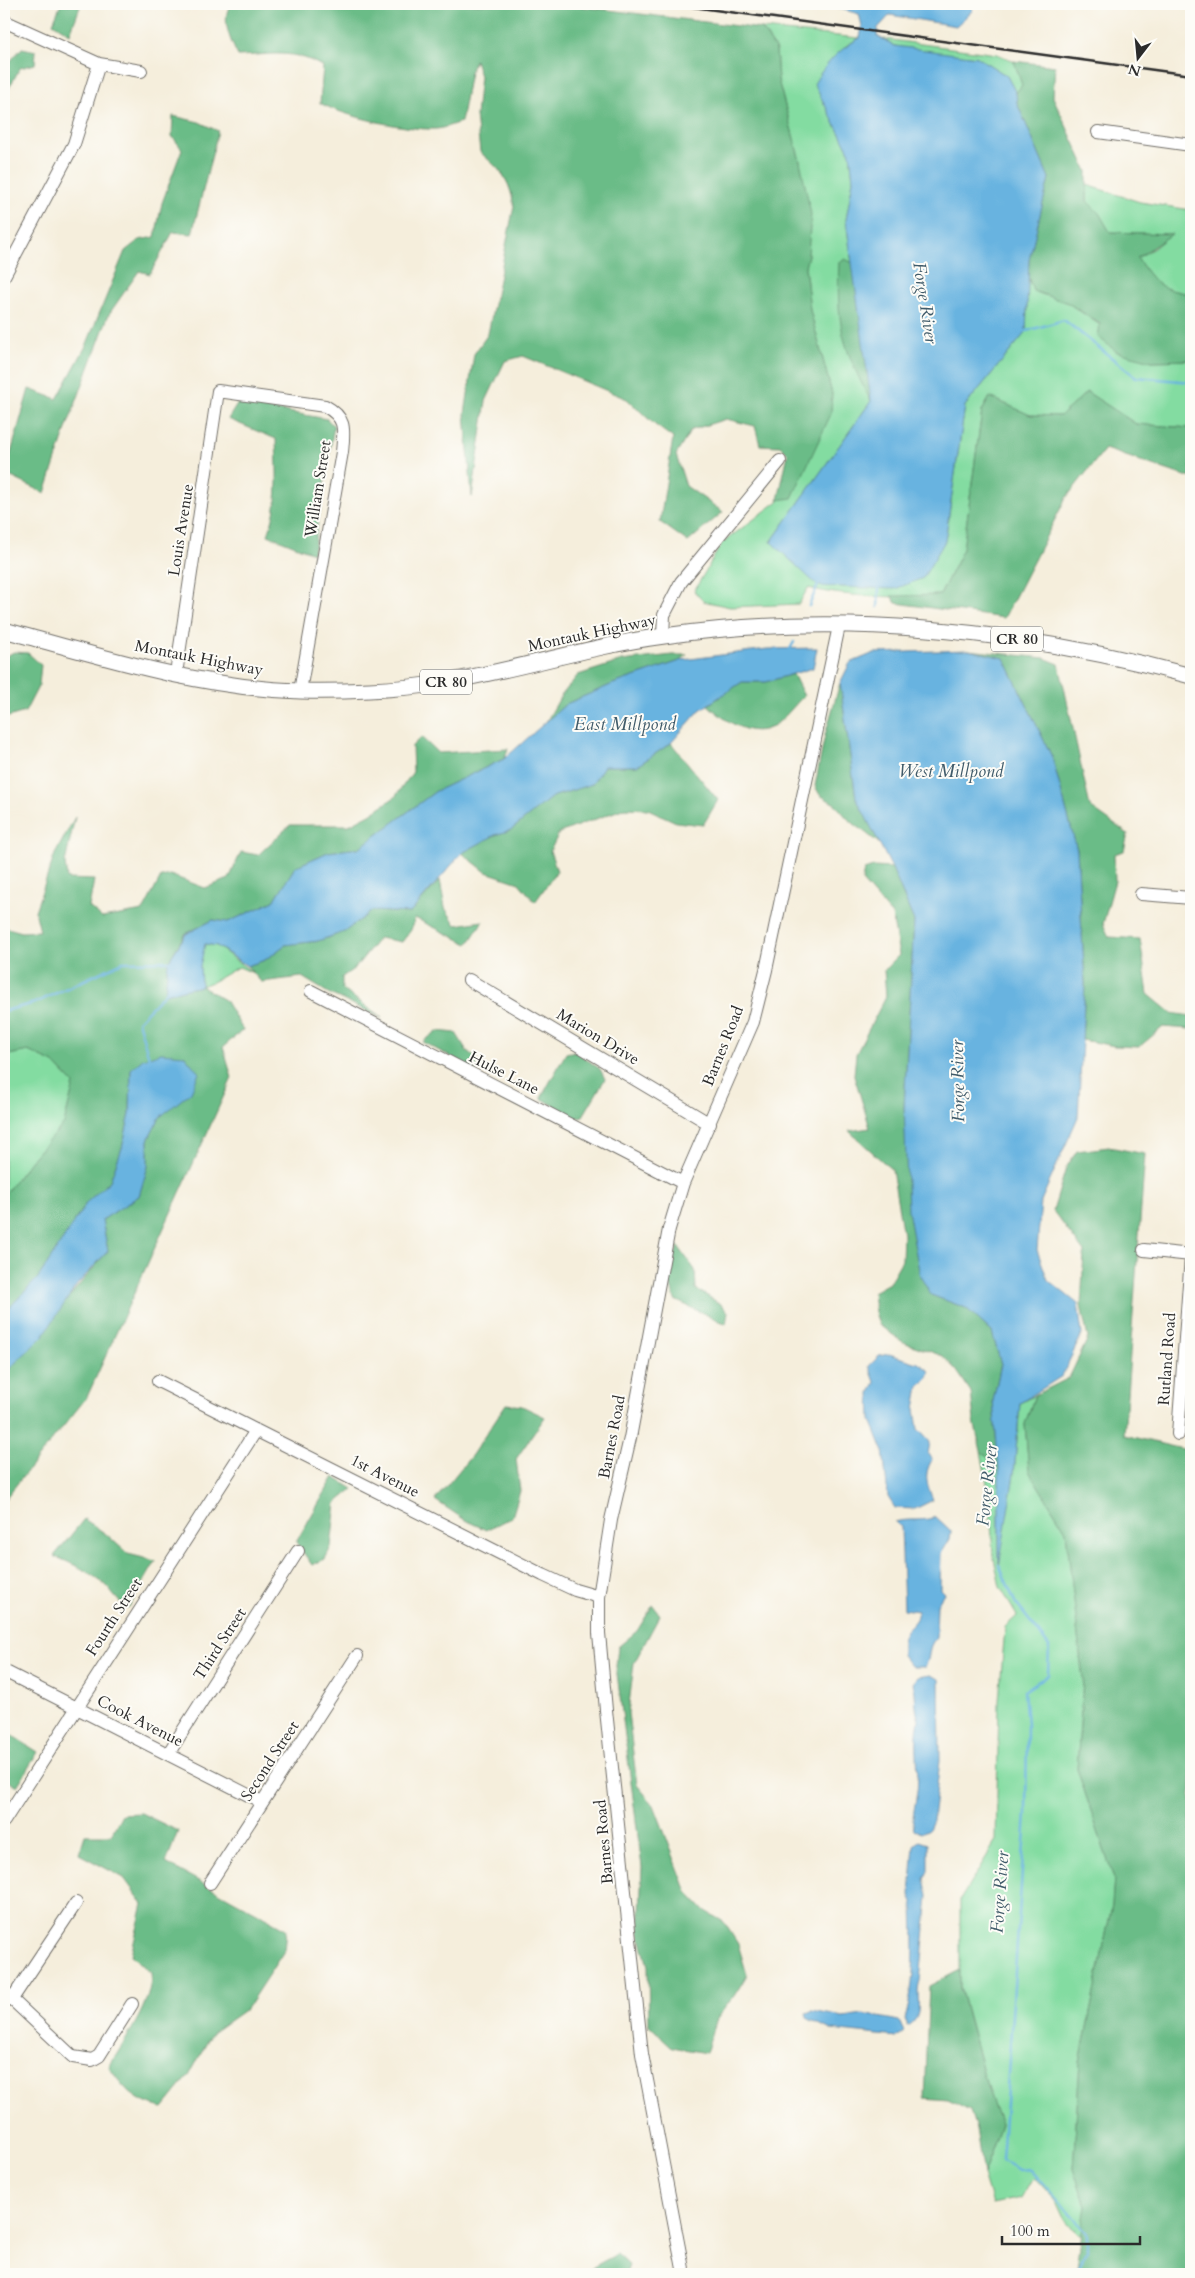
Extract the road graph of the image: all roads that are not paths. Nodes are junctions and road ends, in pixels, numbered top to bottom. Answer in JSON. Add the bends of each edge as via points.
{"nodes":[{"id":1,"x":4,"y":21,"type":"edge"},
{"id":2,"x":99,"y":64,"type":"junction"},
{"id":3,"x":141,"y":71,"type":"dead end"},
{"id":4,"x":1098,"y":132,"type":"dead end"},
{"id":5,"x":1191,"y":145,"type":"edge"},
{"id":6,"x":4,"y":276,"type":"edge"},
{"id":7,"x":218,"y":391,"type":"joint"},
{"id":8,"x":780,"y":461,"type":"dead end"},
{"id":9,"x":839,"y":626,"type":"junction"},
{"id":10,"x":4,"y":630,"type":"edge"},
{"id":11,"x":663,"y":636,"type":"junction"},
{"id":12,"x":176,"y":674,"type":"junction"},
{"id":13,"x":1191,"y":676,"type":"edge"},
{"id":14,"x":300,"y":691,"type":"junction"},
{"id":15,"x":1141,"y":894,"type":"dead end"},
{"id":16,"x":1191,"y":898,"type":"edge"},
{"id":17,"x":469,"y":980,"type":"dead end"},
{"id":18,"x":311,"y":991,"type":"dead end"},
{"id":19,"x":710,"y":1124,"type":"junction"},
{"id":20,"x":684,"y":1183,"type":"junction"},
{"id":21,"x":1144,"y":1250,"type":"dead end"},
{"id":22,"x":1191,"y":1255,"type":"edge"},
{"id":23,"x":158,"y":1381,"type":"dead end"},
{"id":24,"x":254,"y":1432,"type":"junction"},
{"id":25,"x":1178,"y":1434,"type":"dead end"},
{"id":26,"x":298,"y":1551,"type":"dead end"},
{"id":27,"x":599,"y":1597,"type":"junction"},
{"id":28,"x":357,"y":1656,"type":"dead end"},
{"id":29,"x":4,"y":1671,"type":"edge"},
{"id":30,"x":75,"y":1707,"type":"junction"},
{"id":31,"x":168,"y":1754,"type":"junction"},
{"id":32,"x":262,"y":1802,"type":"junction"},
{"id":33,"x":4,"y":1821,"type":"edge"},
{"id":34,"x":210,"y":1883,"type":"dead end"},
{"id":35,"x":76,"y":1903,"type":"dead end"},
{"id":36,"x":8,"y":1995,"type":"edge"},
{"id":37,"x":132,"y":2004,"type":"dead end"},
{"id":38,"x":684,"y":2274,"type":"edge"}],
"edges":[{"from":1,"to":2,"type":"street"},
{"from":2,"to":3,"type":"street"},
{"from":2,"to":6,"type":"street","via":[[74,144]]},
{"from":4,"to":5,"type":"street"},
{"from":7,"to":12,"type":"street","name":"Louis Avenue"},
{"from":7,"to":14,"type":"street","name":"William Street","via":[[325,406],[335,411],[344,427]]},
{"from":8,"to":11,"type":"street","via":[[681,582],[664,615]]},
{"from":9,"to":11,"type":"main road","name":"Montauk Highway","number":"CR 80","via":[[761,627]]},
{"from":9,"to":13,"type":"main road","name":"Montauk Highway","number":"CR 80","via":[[886,625],[1007,638],[1111,656]]},
{"from":9,"to":19,"type":"street","name":"Barnes Road","via":[[755,1014]]},
{"from":10,"to":12,"type":"main road","name":"Montauk Highway","number":"CR 80","via":[[89,655]]},
{"from":11,"to":14,"type":"main road","name":"Montauk Highway","number":"CR 80","via":[[437,684]]},
{"from":12,"to":14,"type":"main road","name":"Montauk Highway","number":"CR 80","via":[[209,682]]},
{"from":15,"to":16,"type":"street"},
{"from":17,"to":19,"type":"street","name":"Marion Drive"},
{"from":18,"to":20,"type":"street","name":"Hulse Lane"},
{"from":19,"to":20,"type":"street","name":"Barnes Road"},
{"from":20,"to":27,"type":"street","name":"Barnes Road","via":[[663,1258]]},
{"from":21,"to":22,"type":"street"},
{"from":22,"to":25,"type":"street","name":"Rutland Road"},
{"from":23,"to":24,"type":"street","name":"1st Avenue"},
{"from":24,"to":27,"type":"street","name":"1st Avenue","via":[[542,1575]]},
{"from":24,"to":30,"type":"street","name":"Fourth Street"},
{"from":26,"to":31,"type":"street","name":"Third Street"},
{"from":27,"to":38,"type":"street","name":"Barnes Road","via":[[606,1710],[642,2054]]},
{"from":28,"to":32,"type":"street","name":"Second Street"},
{"from":29,"to":30,"type":"street","name":"Cook Avenue"},
{"from":30,"to":31,"type":"street","name":"Cook Avenue"},
{"from":30,"to":33,"type":"street","name":"Fourth Street"},
{"from":31,"to":32,"type":"street","name":"Cook Avenue"},
{"from":32,"to":34,"type":"street","name":"Second Street"},
{"from":35,"to":36,"type":"street"},
{"from":36,"to":37,"type":"street","via":[[73,2057],[92,2060],[98,2056]]}]}
